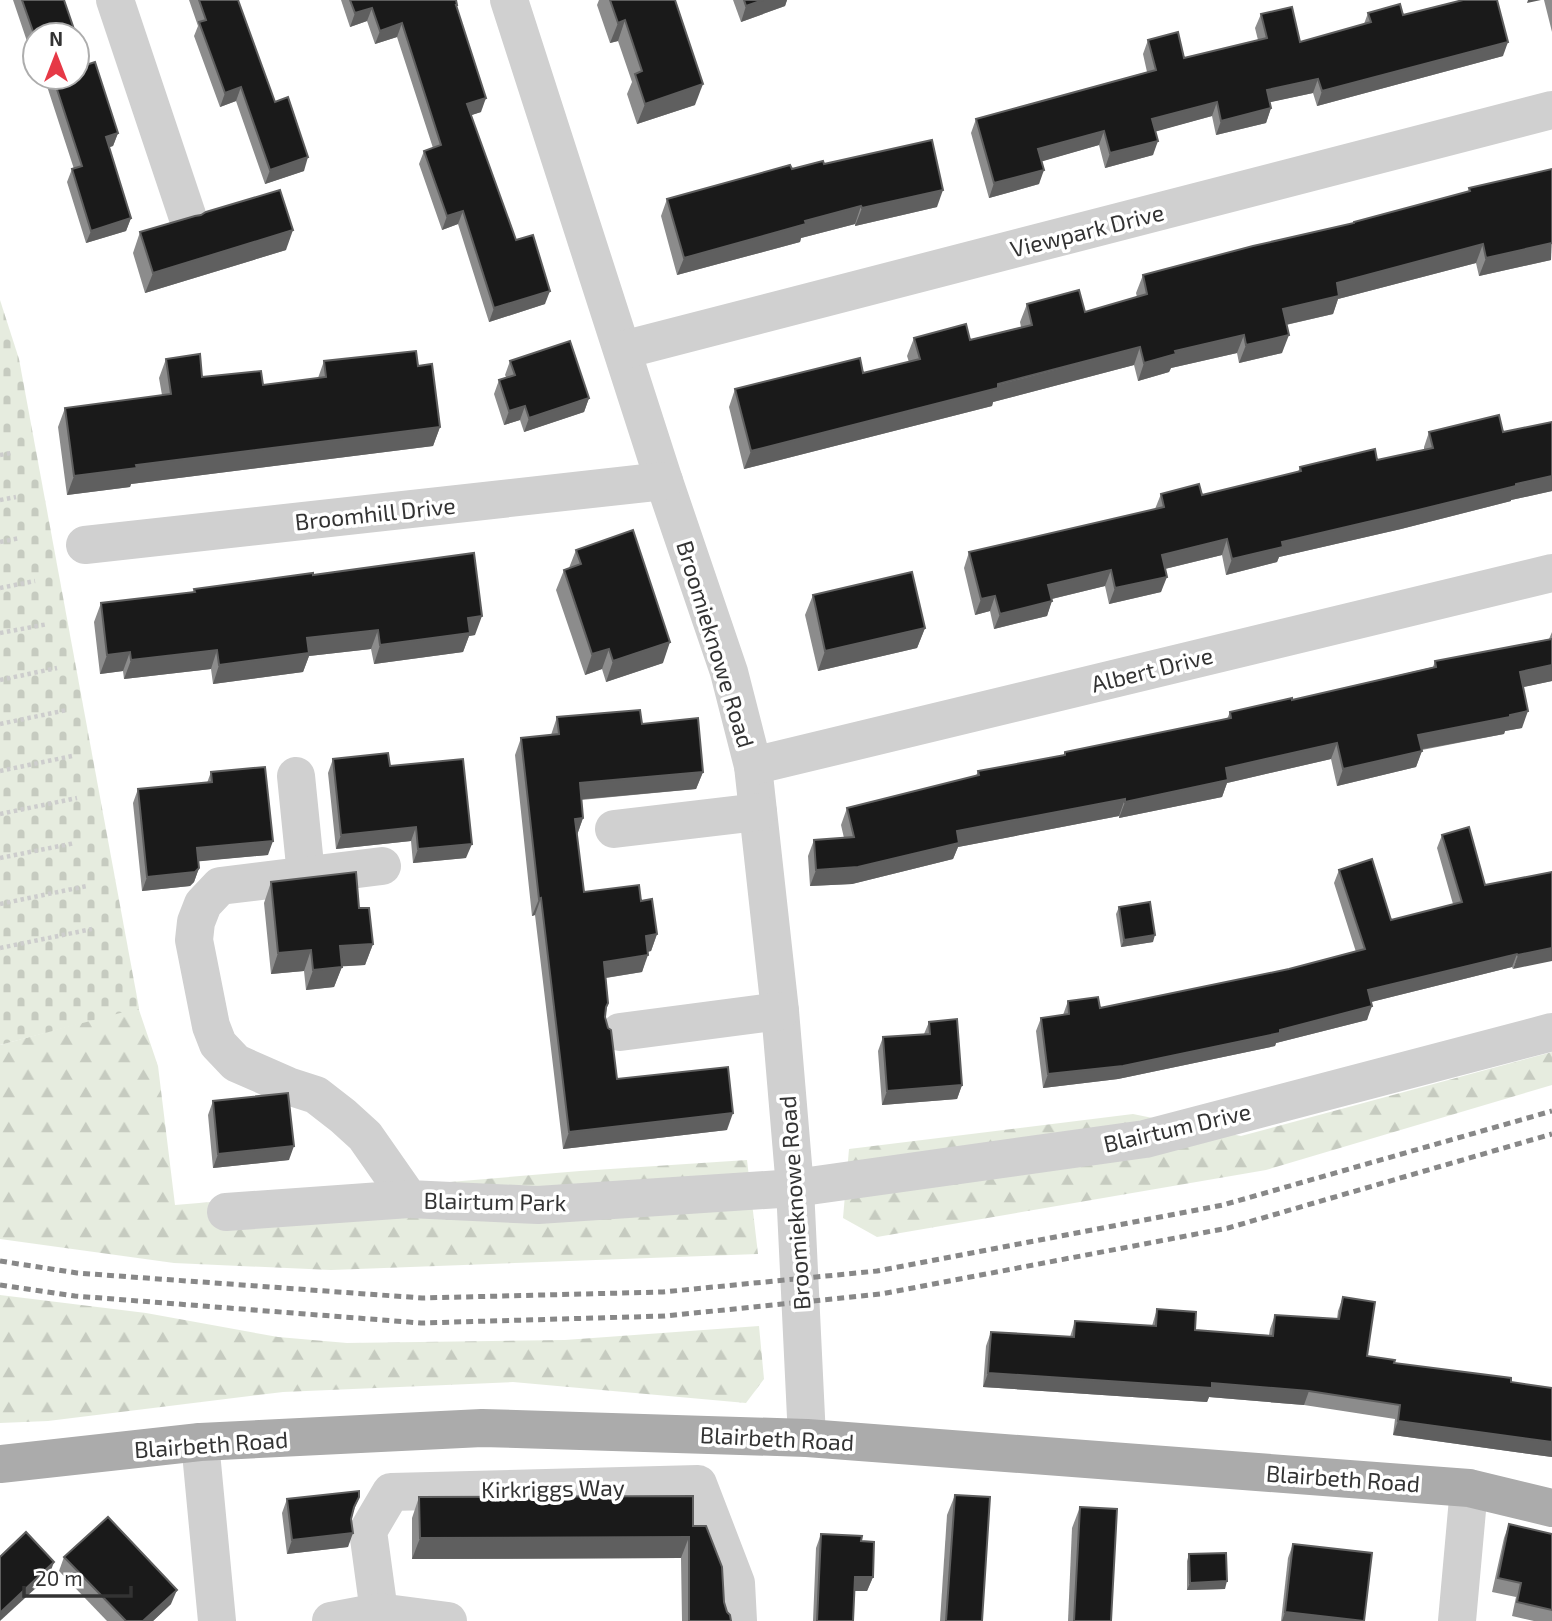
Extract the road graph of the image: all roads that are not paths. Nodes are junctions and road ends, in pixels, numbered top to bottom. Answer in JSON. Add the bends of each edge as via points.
{"nodes":[{"id":1,"x":115,"y":0,"type":"edge"},
{"id":2,"x":509,"y":0,"type":"edge"},
{"id":3,"x":1552,"y":110,"type":"edge"},
{"id":4,"x":187,"y":215,"type":"edge"},
{"id":5,"x":623,"y":350,"type":"junction"},
{"id":6,"x":664,"y":481,"type":"junction"},
{"id":7,"x":85,"y":544,"type":"dead end"},
{"id":8,"x":1552,"y":573,"type":"edge"},
{"id":9,"x":752,"y":766,"type":"junction"},
{"id":10,"x":296,"y":776,"type":"dead end"},
{"id":11,"x":758,"y":812,"type":"junction"},
{"id":12,"x":614,"y":829,"type":"dead end"},
{"id":13,"x":382,"y":866,"type":"dead end"},
{"id":14,"x":306,"y":875,"type":"junction"},
{"id":15,"x":780,"y":1011,"type":"junction"},
{"id":16,"x":620,"y":1032,"type":"dead end"},
{"id":17,"x":1552,"y":1032,"type":"edge"},
{"id":18,"x":795,"y":1188,"type":"junction"},
{"id":19,"x":409,"y":1199,"type":"junction"},
{"id":20,"x":226,"y":1212,"type":"dead end"},
{"id":21,"x":807,"y":1438,"type":"junction"},
{"id":22,"x":200,"y":1442,"type":"junction"},
{"id":23,"x":0,"y":1464,"type":"edge"},
{"id":24,"x":1469,"y":1488,"type":"junction"},
{"id":25,"x":1552,"y":1508,"type":"edge"},
{"id":26,"x":379,"y":1612,"type":"junction"},
{"id":27,"x":217,"y":1621,"type":"edge"},
{"id":28,"x":331,"y":1621,"type":"edge"},
{"id":29,"x":448,"y":1621,"type":"edge"},
{"id":30,"x":738,"y":1621,"type":"edge"},
{"id":31,"x":1457,"y":1621,"type":"edge"}],
"edges":[{"from":1,"to":4,"type":"street"},
{"from":2,"to":5,"type":"street","name":"Broomieknowe Road"},
{"from":3,"to":5,"type":"street","name":"Viewpark Drive"},
{"from":5,"to":6,"type":"street","name":"Broomieknowe Road"},
{"from":6,"to":7,"type":"street","name":"Broomhill Drive"},
{"from":6,"to":9,"type":"street","name":"Broomieknowe Road","via":[[729,672]]},
{"from":8,"to":9,"type":"street","name":"Albert Drive"},
{"from":9,"to":11,"type":"street","name":"Broomieknowe Road"},
{"from":10,"to":14,"type":"street"},
{"from":11,"to":12,"type":"street"},
{"from":11,"to":15,"type":"street","name":"Broomieknowe Road"},
{"from":13,"to":14,"type":"street","name":"Blairtum Park"},
{"from":14,"to":19,"type":"street","name":"Blairtum Park","via":[[220,886],[203,904],[194,940],[211,1026],[218,1044],[236,1063],[316,1095],[343,1116],[365,1136]]},
{"from":15,"to":16,"type":"street"},
{"from":15,"to":18,"type":"street","name":"Broomieknowe Road"},
{"from":17,"to":18,"type":"street","name":"Blairtum Drive","via":[[1145,1139]]},
{"from":18,"to":19,"type":"street","name":"Blairtum Park","via":[[537,1205]]},
{"from":18,"to":21,"type":"street","name":"Broomieknowe Road"},
{"from":19,"to":20,"type":"street"},
{"from":21,"to":22,"type":"main road","name":"Blairbeth Road","via":[[482,1428]]},
{"from":21,"to":24,"type":"main road","name":"Blairbeth Road"},
{"from":22,"to":23,"type":"main road","name":"Blairbeth Road"},
{"from":22,"to":27,"type":"street"},
{"from":24,"to":25,"type":"main road","name":"Blairbeth Road"},
{"from":24,"to":31,"type":"street"},
{"from":26,"to":28,"type":"street"},
{"from":26,"to":29,"type":"street"},
{"from":26,"to":30,"type":"street","name":"Kirkriggs Way","via":[[368,1531],[391,1492],[698,1484],[736,1583]]}]}
